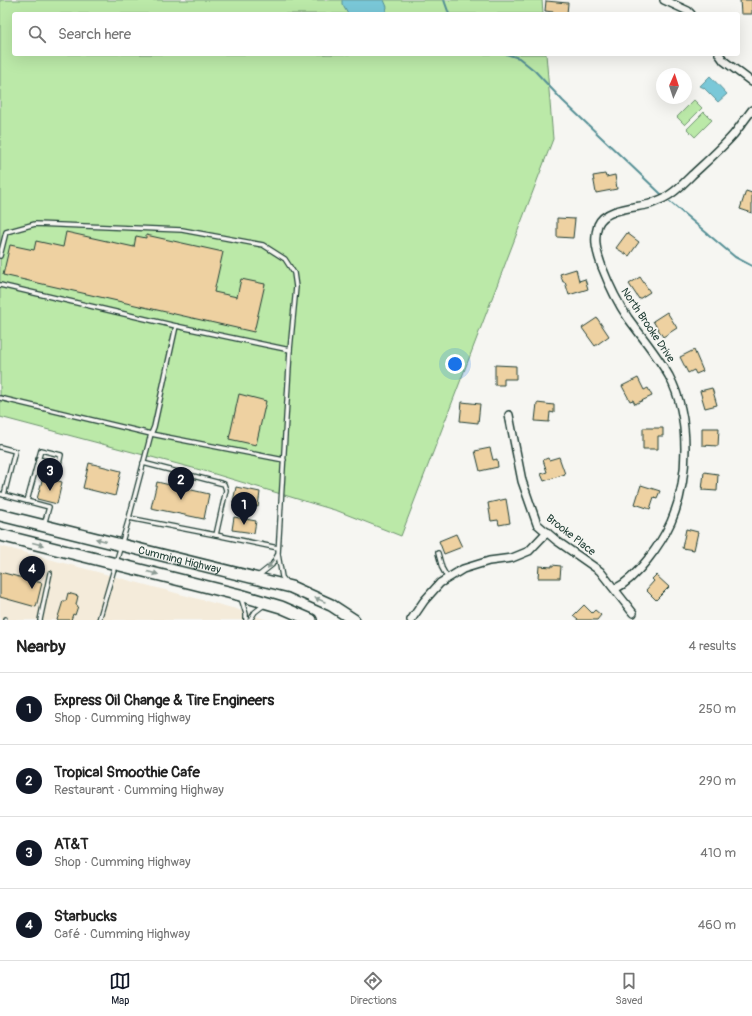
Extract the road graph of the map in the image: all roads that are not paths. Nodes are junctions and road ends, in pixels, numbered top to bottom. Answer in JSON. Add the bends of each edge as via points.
{"nodes":[{"id":1,"x":664,"y":0,"type":"edge"},
{"id":2,"x":689,"y":12,"type":"edge"},
{"id":3,"x":720,"y":56,"type":"edge"},
{"id":4,"x":752,"y":82,"type":"edge"},
{"id":5,"x":752,"y":110,"type":"edge"},
{"id":6,"x":0,"y":256,"type":"edge"},
{"id":7,"x":0,"y":285,"type":"edge"},
{"id":8,"x":176,"y":326,"type":"junction"},
{"id":9,"x":290,"y":350,"type":"junction"},
{"id":10,"x":0,"y":398,"type":"edge"},
{"id":11,"x":509,"y":415,"type":"dead end"},
{"id":12,"x":151,"y":434,"type":"junction"},
{"id":13,"x":0,"y":447,"type":"edge"},
{"id":14,"x":38,"y":459,"type":"junction"},
{"id":15,"x":284,"y":460,"type":"junction"},
{"id":16,"x":143,"y":463,"type":"junction"},
{"id":17,"x":2,"y":495,"type":"edge"},
{"id":18,"x":28,"y":501,"type":"junction"},
{"id":19,"x":0,"y":515,"type":"edge"},
{"id":20,"x":129,"y":518,"type":"junction"},
{"id":21,"x":43,"y":526,"type":"junction"},
{"id":22,"x":547,"y":532,"type":"junction"},
{"id":23,"x":0,"y":535,"type":"edge"},
{"id":24,"x":216,"y":535,"type":"junction"},
{"id":25,"x":120,"y":545,"type":"junction"},
{"id":26,"x":278,"y":548,"type":"junction"},
{"id":27,"x":438,"y":553,"type":"dead end"},
{"id":28,"x":278,"y":554,"type":"junction"},
{"id":29,"x":115,"y":563,"type":"junction"},
{"id":30,"x":50,"y":573,"type":"dead end"},
{"id":31,"x":255,"y":578,"type":"junction"},
{"id":32,"x":448,"y":578,"type":"junction"},
{"id":33,"x":291,"y":587,"type":"junction"},
{"id":34,"x":615,"y":590,"type":"junction"},
{"id":35,"x":240,"y":595,"type":"junction"},
{"id":36,"x":268,"y":603,"type":"junction"},
{"id":37,"x":633,"y":613,"type":"dead end"},
{"id":38,"x":40,"y":620,"type":"edge"},
{"id":39,"x":99,"y":620,"type":"edge"},
{"id":40,"x":246,"y":620,"type":"edge"},
{"id":41,"x":250,"y":620,"type":"edge"},
{"id":42,"x":311,"y":620,"type":"edge"},
{"id":43,"x":354,"y":620,"type":"edge"},
{"id":44,"x":411,"y":620,"type":"edge"}],
"edges":[{"from":1,"to":2,"type":"street"},
{"from":3,"to":4,"type":"street"},
{"from":5,"to":34,"type":"street","name":"North Brooke Drive","via":[[734,134],[665,198],[650,204],[618,210],[598,224],[596,250],[610,288],[669,377],[677,397],[683,423],[685,455],[683,482],[676,509],[666,532],[636,572]]},
{"from":6,"to":9,"type":"lane","via":[[6,232],[35,224],[182,230],[263,245],[285,259],[294,273],[296,287]]},
{"from":7,"to":8,"type":"lane"},
{"from":8,"to":9,"type":"lane"},
{"from":8,"to":12,"type":"lane"},
{"from":9,"to":15,"type":"lane"},
{"from":10,"to":12,"type":"lane"},
{"from":11,"to":22,"type":"street","name":"Brooke Place","via":[[522,481],[537,524]]},
{"from":12,"to":15,"type":"lane"},
{"from":12,"to":16,"type":"lane"},
{"from":13,"to":17,"type":"lane","via":[[14,450]]},
{"from":14,"to":14,"type":"lane","via":[[40,450],[61,455],[59,464]]},
{"from":14,"to":18,"type":"lane"},
{"from":15,"to":26,"type":"lane"},
{"from":16,"to":20,"type":"lane"},
{"from":16,"to":24,"type":"lane","via":[[224,484],[226,490]]},
{"from":17,"to":18,"type":"lane"},
{"from":18,"to":21,"type":"lane","via":[[48,507]]},
{"from":19,"to":21,"type":"main road","name":"Cumming Highway"},
{"from":20,"to":24,"type":"lane"},
{"from":20,"to":25,"type":"lane"},
{"from":25,"to":21,"type":"main road","name":"Cumming Highway","one_way":true},
{"from":22,"to":32,"type":"street","via":[[529,551],[512,558],[488,560],[463,569]]},
{"from":22,"to":34,"type":"street","name":"Brooke Place","via":[[600,571]]},
{"from":23,"to":29,"type":"main road","name":"Cumming Highway","one_way":true},
{"from":24,"to":26,"type":"lane"},
{"from":25,"to":29,"type":"lane"},
{"from":25,"to":31,"type":"main road","name":"Cumming Highway"},
{"from":26,"to":28,"type":"lane"},
{"from":27,"to":32,"type":"lane"},
{"from":28,"to":31,"type":"lane","one_way":true,"via":[[272,565]]},
{"from":28,"to":33,"type":"lane","via":[[282,578]]},
{"from":29,"to":35,"type":"main road","name":"Cumming Highway","one_way":true},
{"from":29,"to":39,"type":"lane"},
{"from":30,"to":38,"type":"lane"},
{"from":31,"to":33,"type":"main road","name":"Cumming Highway"},
{"from":32,"to":44,"type":"street","via":[[424,601]]},
{"from":43,"to":33,"type":"main road","name":"Cumming Highway","one_way":true,"via":[[332,605]]},
{"from":34,"to":37,"type":"street","name":"Brooke Place"},
{"from":35,"to":36,"type":"main road","name":"Cumming Highway"},
{"from":35,"to":40,"type":"lane"},
{"from":36,"to":41,"type":"lane","via":[[255,612]]},
{"from":36,"to":42,"type":"main road","name":"Cumming Highway"}]}
